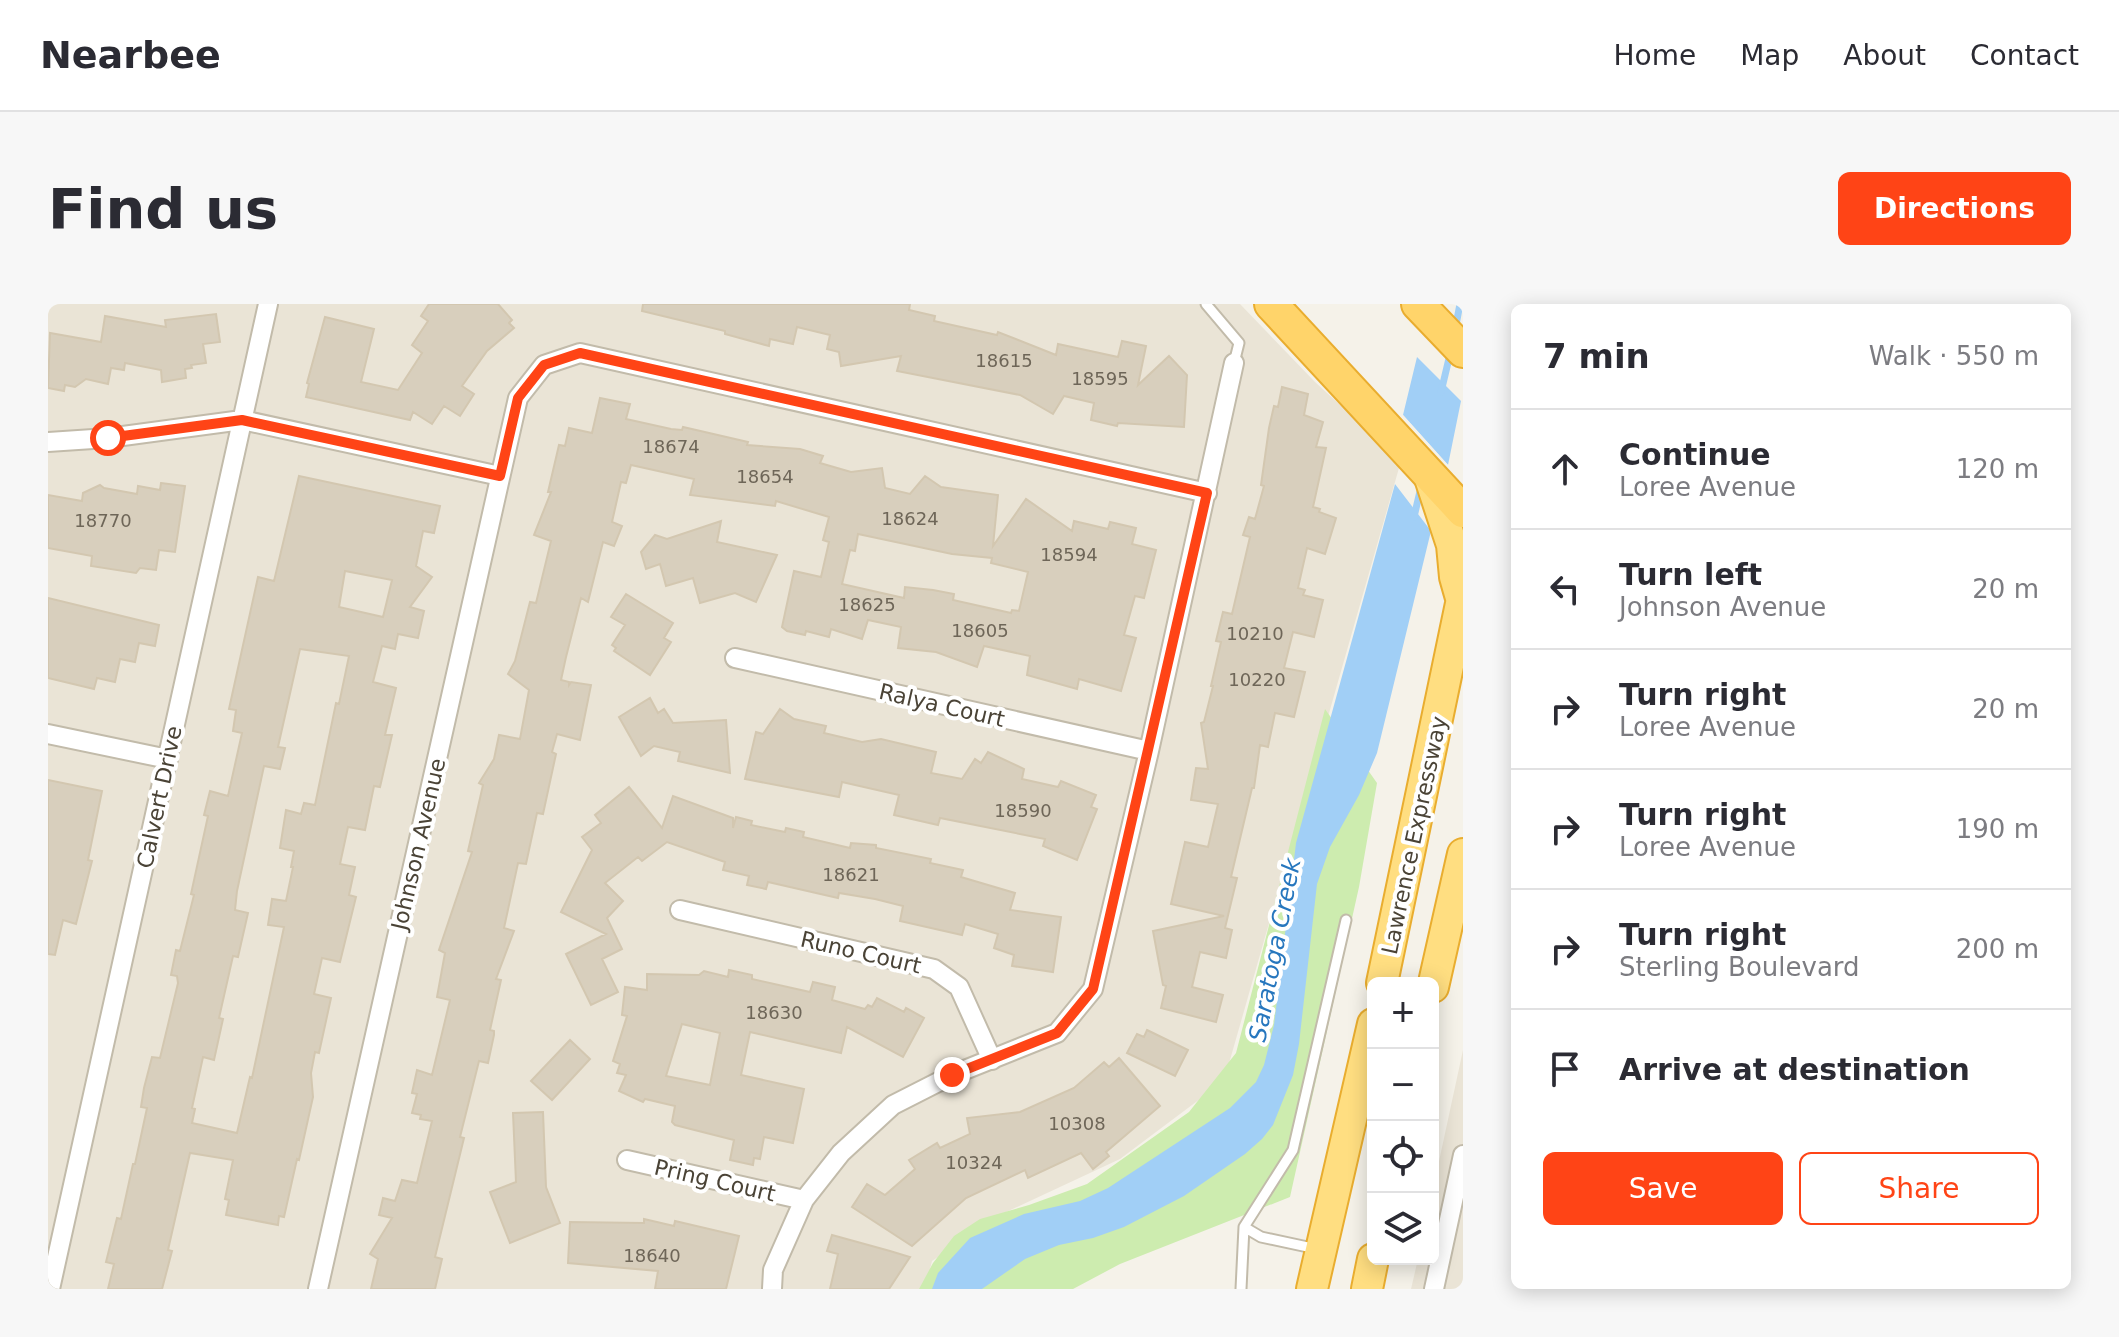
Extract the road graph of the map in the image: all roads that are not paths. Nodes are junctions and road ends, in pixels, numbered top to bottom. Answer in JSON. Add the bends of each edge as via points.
{"nodes":[{"id":1,"x":268,"y":304,"type":"edge"},
{"id":2,"x":1206,"y":304,"type":"edge"},
{"id":3,"x":1271,"y":304,"type":"edge"},
{"id":4,"x":1418,"y":304,"type":"edge"},
{"id":5,"x":1463,"y":351,"type":"edge"},
{"id":6,"x":1234,"y":363,"type":"joint"},
{"id":7,"x":242,"y":420,"type":"junction"},
{"id":8,"x":48,"y":442,"type":"edge"},
{"id":9,"x":500,"y":476,"type":"junction"},
{"id":10,"x":1207,"y":493,"type":"junction"},
{"id":11,"x":1444,"y":496,"type":"edge"},
{"id":12,"x":1462,"y":596,"type":"edge"},
{"id":13,"x":735,"y":658,"type":"dead end"},
{"id":14,"x":48,"y":734,"type":"edge"},
{"id":15,"x":1149,"y":751,"type":"junction"},
{"id":16,"x":168,"y":759,"type":"junction"},
{"id":17,"x":1463,"y":854,"type":"edge"},
{"id":18,"x":680,"y":910,"type":"dead end"},
{"id":19,"x":1346,"y":920,"type":"dead end"},
{"id":20,"x":1383,"y":977,"type":"edge"},
{"id":21,"x":1435,"y":977,"type":"edge"},
{"id":22,"x":1367,"y":1049,"type":"edge"},
{"id":23,"x":992,"y":1060,"type":"junction"},
{"id":24,"x":1463,"y":1155,"type":"edge"},
{"id":25,"x":627,"y":1160,"type":"dead end"},
{"id":26,"x":804,"y":1200,"type":"junction"},
{"id":27,"x":1244,"y":1227,"type":"junction"},
{"id":28,"x":1321,"y":1250,"type":"junction"},
{"id":29,"x":1372,"y":1265,"type":"edge"},
{"id":30,"x":50,"y":1289,"type":"edge"},
{"id":31,"x":318,"y":1289,"type":"edge"},
{"id":32,"x":772,"y":1289,"type":"edge"},
{"id":33,"x":1241,"y":1289,"type":"edge"},
{"id":34,"x":1312,"y":1289,"type":"edge"},
{"id":35,"x":1367,"y":1289,"type":"edge"},
{"id":36,"x":1434,"y":1289,"type":"edge"}],
"edges":[{"from":1,"to":7,"type":"street","name":"Calvert Drive"},
{"from":2,"to":6,"type":"lane","via":[[1239,343]]},
{"from":3,"to":11,"type":"highway"},
{"from":4,"to":5,"type":"highway"},
{"from":6,"to":10,"type":"street"},
{"from":7,"to":8,"type":"street"},
{"from":7,"to":9,"type":"street"},
{"from":7,"to":16,"type":"street","name":"Calvert Drive"},
{"from":9,"to":10,"type":"street","name":"Johnson Avenue","via":[[518,398],[544,365],[580,353]]},
{"from":9,"to":31,"type":"street","name":"Johnson Avenue"},
{"from":10,"to":15,"type":"street"},
{"from":11,"to":12,"type":"highway"},
{"from":12,"to":20,"type":"highway","name":"Lawrence Expressway"},
{"from":13,"to":15,"type":"street","name":"Ralya Court"},
{"from":14,"to":16,"type":"street"},
{"from":15,"to":23,"type":"street","via":[[1093,989],[1057,1033]]},
{"from":16,"to":30,"type":"street","name":"Calvert Drive"},
{"from":17,"to":21,"type":"highway"},
{"from":18,"to":23,"type":"street","name":"Runo Court","via":[[934,969],[959,987]]},
{"from":19,"to":27,"type":"lane","via":[[1293,1150]]},
{"from":22,"to":28,"type":"highway"},
{"from":23,"to":26,"type":"street","via":[[893,1105],[841,1153]]},
{"from":24,"to":36,"type":"street"},
{"from":25,"to":26,"type":"street","name":"Pring Court"},
{"from":26,"to":32,"type":"street","via":[[773,1270]]},
{"from":27,"to":28,"type":"lane","via":[[1261,1237]]},
{"from":27,"to":33,"type":"lane"},
{"from":28,"to":34,"type":"highway"},
{"from":29,"to":35,"type":"highway"}]}
